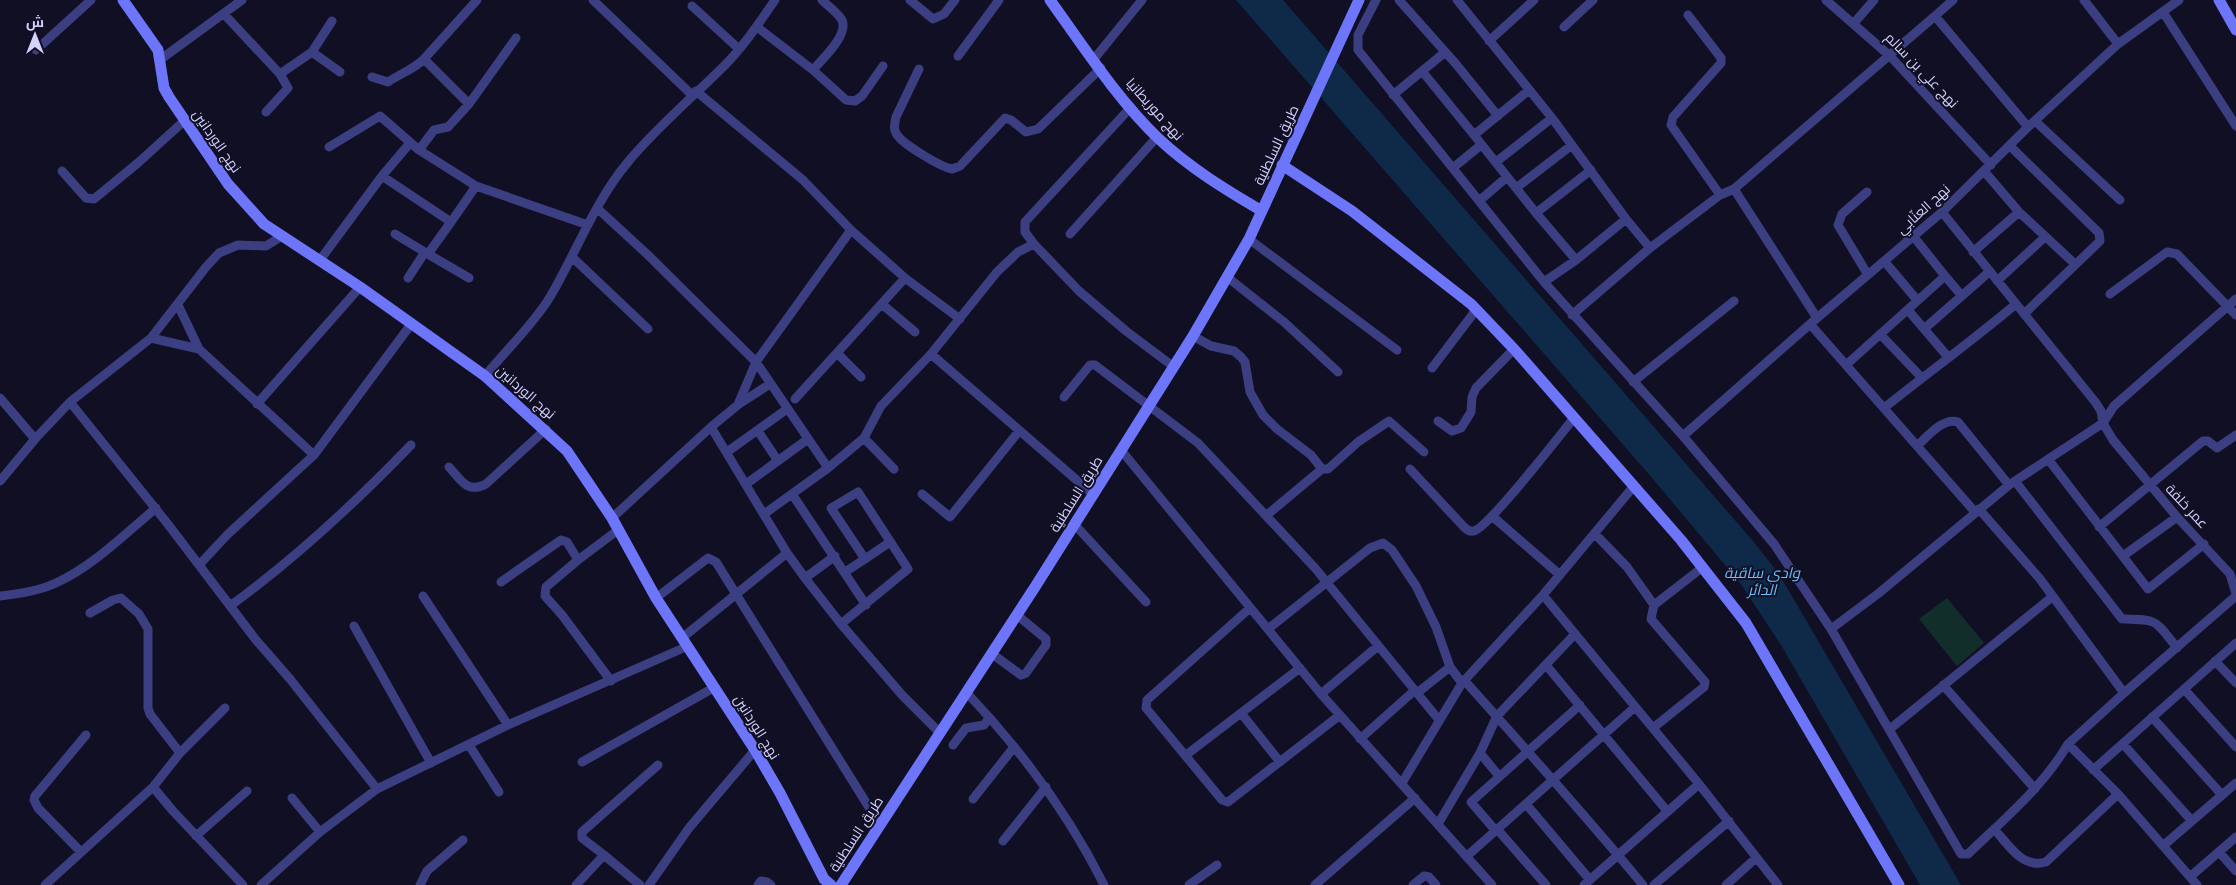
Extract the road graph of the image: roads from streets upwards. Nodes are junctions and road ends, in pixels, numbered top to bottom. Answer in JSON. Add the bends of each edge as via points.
{"nodes":[{"id":1,"x":90,"y":0,"type":"edge"},
{"id":2,"x":122,"y":0,"type":"edge"},
{"id":3,"x":242,"y":0,"type":"edge"},
{"id":4,"x":477,"y":0,"type":"edge"},
{"id":5,"x":593,"y":0,"type":"edge"},
{"id":6,"x":775,"y":0,"type":"edge"},
{"id":7,"x":822,"y":0,"type":"edge"},
{"id":8,"x":910,"y":0,"type":"edge"},
{"id":9,"x":955,"y":0,"type":"edge"},
{"id":10,"x":999,"y":0,"type":"edge"},
{"id":11,"x":1050,"y":0,"type":"edge"},
{"id":12,"x":1142,"y":0,"type":"edge"},
{"id":13,"x":1359,"y":0,"type":"edge"},
{"id":14,"x":1376,"y":0,"type":"edge"},
{"id":15,"x":1399,"y":0,"type":"edge"},
{"id":16,"x":1457,"y":0,"type":"edge"},
{"id":17,"x":1534,"y":0,"type":"edge"},
{"id":18,"x":1593,"y":0,"type":"edge"},
{"id":19,"x":1826,"y":0,"type":"edge"},
{"id":20,"x":1874,"y":0,"type":"edge"},
{"id":21,"x":1953,"y":0,"type":"edge"},
{"id":22,"x":2084,"y":0,"type":"edge"},
{"id":23,"x":2179,"y":0,"type":"edge"},
{"id":24,"x":2219,"y":0,"type":"edge"},
{"id":25,"x":692,"y":6,"type":"dead end"},
{"id":26,"x":2163,"y":12,"type":"junction"},
{"id":27,"x":224,"y":14,"type":"junction"},
{"id":28,"x":1688,"y":15,"type":"dead end"},
{"id":29,"x":1935,"y":16,"type":"junction"},
{"id":30,"x":332,"y":21,"type":"dead end"},
{"id":31,"x":1854,"y":23,"type":"junction"},
{"id":32,"x":757,"y":27,"type":"junction"},
{"id":33,"x":1564,"y":27,"type":"dead end"},
{"id":34,"x":2236,"y":30,"type":"edge"},
{"id":35,"x":516,"y":38,"type":"dead end"},
{"id":36,"x":1490,"y":41,"type":"junction"},
{"id":37,"x":2118,"y":44,"type":"junction"},
{"id":38,"x":739,"y":49,"type":"junction"},
{"id":39,"x":36,"y":50,"type":"dead end"},
{"id":40,"x":312,"y":52,"type":"junction"},
{"id":41,"x":1444,"y":53,"type":"junction"},
{"id":42,"x":958,"y":56,"type":"dead end"},
{"id":43,"x":1890,"y":56,"type":"junction"},
{"id":44,"x":161,"y":59,"type":"junction"},
{"id":45,"x":424,"y":59,"type":"junction"},
{"id":46,"x":1097,"y":64,"type":"junction"},
{"id":47,"x":883,"y":66,"type":"dead end"},
{"id":48,"x":813,"y":70,"type":"junction"},
{"id":49,"x":920,"y":70,"type":"dead end"},
{"id":50,"x":1422,"y":71,"type":"junction"},
{"id":51,"x":340,"y":72,"type":"dead end"},
{"id":52,"x":280,"y":74,"type":"junction"},
{"id":53,"x":372,"y":77,"type":"dead end"},
{"id":54,"x":1528,"y":91,"type":"junction"},
{"id":55,"x":694,"y":93,"type":"junction"},
{"id":56,"x":1393,"y":95,"type":"junction"},
{"id":57,"x":469,"y":104,"type":"junction"},
{"id":58,"x":1131,"y":107,"type":"junction"},
{"id":59,"x":266,"y":112,"type":"dead end"},
{"id":60,"x":1498,"y":116,"type":"junction"},
{"id":61,"x":1552,"y":118,"type":"junction"},
{"id":62,"x":184,"y":121,"type":"junction"},
{"id":63,"x":2235,"y":121,"type":"edge"},
{"id":64,"x":2032,"y":124,"type":"junction"},
{"id":65,"x":1474,"y":135,"type":"junction"},
{"id":66,"x":1157,"y":137,"type":"junction"},
{"id":67,"x":410,"y":142,"type":"junction"},
{"id":68,"x":1481,"y":144,"type":"junction"},
{"id":69,"x":1572,"y":144,"type":"junction"},
{"id":70,"x":2010,"y":146,"type":"junction"},
{"id":71,"x":329,"y":147,"type":"dead end"},
{"id":72,"x":418,"y":150,"type":"junction"},
{"id":73,"x":1496,"y":162,"type":"junction"},
{"id":74,"x":1282,"y":165,"type":"junction"},
{"id":75,"x":1454,"y":167,"type":"junction"},
{"id":76,"x":1988,"y":168,"type":"junction"},
{"id":77,"x":1590,"y":170,"type":"junction"},
{"id":78,"x":62,"y":171,"type":"dead end"},
{"id":79,"x":382,"y":176,"type":"junction"},
{"id":80,"x":1508,"y":177,"type":"junction"},
{"id":81,"x":476,"y":186,"type":"junction"},
{"id":82,"x":1516,"y":188,"type":"junction"},
{"id":83,"x":1734,"y":189,"type":"junction"},
{"id":84,"x":1867,"y":192,"type":"dead end"},
{"id":85,"x":1720,"y":195,"type":"junction"},
{"id":86,"x":2120,"y":200,"type":"dead end"},
{"id":87,"x":1479,"y":201,"type":"junction"},
{"id":88,"x":598,"y":209,"type":"junction"},
{"id":89,"x":1262,"y":211,"type":"junction"},
{"id":90,"x":1942,"y":212,"type":"junction"},
{"id":91,"x":2019,"y":212,"type":"junction"},
{"id":92,"x":1536,"y":213,"type":"junction"},
{"id":93,"x":1626,"y":219,"type":"junction"},
{"id":94,"x":451,"y":222,"type":"junction"},
{"id":95,"x":588,"y":225,"type":"junction"},
{"id":96,"x":851,"y":230,"type":"junction"},
{"id":97,"x":395,"y":234,"type":"dead end"},
{"id":98,"x":1070,"y":234,"type":"dead end"},
{"id":99,"x":282,"y":236,"type":"junction"},
{"id":100,"x":2045,"y":236,"type":"junction"},
{"id":101,"x":1914,"y":237,"type":"junction"},
{"id":102,"x":1249,"y":239,"type":"junction"},
{"id":103,"x":1034,"y":244,"type":"junction"},
{"id":104,"x":1650,"y":248,"type":"junction"},
{"id":105,"x":1973,"y":252,"type":"junction"},
{"id":106,"x":427,"y":253,"type":"junction"},
{"id":107,"x":572,"y":257,"type":"junction"},
{"id":108,"x":320,"y":260,"type":"junction"},
{"id":109,"x":1576,"y":260,"type":"junction"},
{"id":110,"x":1885,"y":262,"type":"junction"},
{"id":111,"x":2075,"y":264,"type":"junction"},
{"id":112,"x":1989,"y":272,"type":"junction"},
{"id":113,"x":1868,"y":275,"type":"junction"},
{"id":114,"x":1946,"y":276,"type":"junction"},
{"id":115,"x":1227,"y":277,"type":"junction"},
{"id":116,"x":408,"y":278,"type":"dead end"},
{"id":117,"x":469,"y":278,"type":"dead end"},
{"id":118,"x":905,"y":278,"type":"junction"},
{"id":119,"x":1997,"y":281,"type":"junction"},
{"id":120,"x":1544,"y":282,"type":"junction"},
{"id":121,"x":360,"y":286,"type":"junction"},
{"id":122,"x":2110,"y":294,"type":"dead end"},
{"id":123,"x":1962,"y":296,"type":"junction"},
{"id":124,"x":2236,"y":299,"type":"edge"},
{"id":125,"x":1917,"y":300,"type":"junction"},
{"id":126,"x":1734,"y":301,"type":"dead end"},
{"id":127,"x":2016,"y":304,"type":"junction"},
{"id":128,"x":178,"y":305,"type":"junction"},
{"id":129,"x":883,"y":305,"type":"junction"},
{"id":130,"x":2228,"y":307,"type":"junction"},
{"id":131,"x":1476,"y":310,"type":"junction"},
{"id":132,"x":1908,"y":310,"type":"junction"},
{"id":133,"x":2024,"y":314,"type":"junction"},
{"id":134,"x":1572,"y":315,"type":"junction"},
{"id":135,"x":2236,"y":316,"type":"edge"},
{"id":136,"x":960,"y":319,"type":"junction"},
{"id":137,"x":1814,"y":321,"type":"junction"},
{"id":138,"x":412,"y":323,"type":"junction"},
{"id":139,"x":648,"y":329,"type":"dead end"},
{"id":140,"x":1924,"y":329,"type":"junction"},
{"id":141,"x":915,"y":332,"type":"dead end"},
{"id":142,"x":1880,"y":334,"type":"junction"},
{"id":143,"x":1193,"y":336,"type":"junction"},
{"id":144,"x":151,"y":338,"type":"junction"},
{"id":145,"x":1514,"y":349,"type":"junction"},
{"id":146,"x":200,"y":350,"type":"junction"},
{"id":147,"x":1397,"y":350,"type":"dead end"},
{"id":148,"x":838,"y":354,"type":"junction"},
{"id":149,"x":931,"y":354,"type":"junction"},
{"id":150,"x":1948,"y":357,"type":"junction"},
{"id":151,"x":756,"y":362,"type":"junction"},
{"id":152,"x":1846,"y":365,"type":"junction"},
{"id":153,"x":1174,"y":368,"type":"junction"},
{"id":154,"x":1432,"y":368,"type":"dead end"},
{"id":155,"x":1338,"y":372,"type":"dead end"},
{"id":156,"x":485,"y":376,"type":"junction"},
{"id":157,"x":861,"y":377,"type":"dead end"},
{"id":158,"x":1922,"y":378,"type":"junction"},
{"id":159,"x":1633,"y":382,"type":"junction"},
{"id":160,"x":770,"y":384,"type":"junction"},
{"id":161,"x":1064,"y":397,"type":"dead end"},
{"id":162,"x":0,"y":398,"type":"edge"},
{"id":163,"x":795,"y":399,"type":"dead end"},
{"id":164,"x":70,"y":402,"type":"junction"},
{"id":165,"x":257,"y":404,"type":"junction"},
{"id":166,"x":736,"y":406,"type":"junction"},
{"id":167,"x":1150,"y":406,"type":"junction"},
{"id":168,"x":1884,"y":408,"type":"junction"},
{"id":169,"x":787,"y":409,"type":"junction"},
{"id":170,"x":1574,"y":418,"type":"junction"},
{"id":171,"x":1438,"y":421,"type":"dead end"},
{"id":172,"x":2103,"y":423,"type":"junction"},
{"id":173,"x":712,"y":427,"type":"junction"},
{"id":174,"x":546,"y":429,"type":"junction"},
{"id":175,"x":758,"y":430,"type":"junction"},
{"id":176,"x":1019,"y":431,"type":"junction"},
{"id":177,"x":1683,"y":436,"type":"junction"},
{"id":178,"x":2235,"y":437,"type":"edge"},
{"id":179,"x":864,"y":438,"type":"junction"},
{"id":180,"x":35,"y":439,"type":"junction"},
{"id":181,"x":808,"y":439,"type":"junction"},
{"id":182,"x":411,"y":445,"type":"dead end"},
{"id":183,"x":1917,"y":446,"type":"junction"},
{"id":184,"x":1122,"y":450,"type":"junction"},
{"id":185,"x":727,"y":452,"type":"junction"},
{"id":186,"x":1424,"y":452,"type":"dead end"},
{"id":187,"x":314,"y":455,"type":"junction"},
{"id":188,"x":2048,"y":459,"type":"junction"},
{"id":189,"x":778,"y":461,"type":"junction"},
{"id":190,"x":449,"y":467,"type":"dead end"},
{"id":191,"x":828,"y":468,"type":"junction"},
{"id":192,"x":894,"y":469,"type":"dead end"},
{"id":193,"x":1322,"y":469,"type":"junction"},
{"id":194,"x":1410,"y":469,"type":"dead end"},
{"id":195,"x":0,"y":481,"type":"edge"},
{"id":196,"x":2012,"y":483,"type":"junction"},
{"id":197,"x":746,"y":484,"type":"junction"},
{"id":198,"x":1634,"y":486,"type":"junction"},
{"id":199,"x":2150,"y":486,"type":"junction"},
{"id":200,"x":792,"y":494,"type":"junction"},
{"id":201,"x":922,"y":494,"type":"dead end"},
{"id":202,"x":1094,"y":495,"type":"junction"},
{"id":203,"x":156,"y":508,"type":"junction"},
{"id":204,"x":1977,"y":511,"type":"junction"},
{"id":205,"x":764,"y":514,"type":"junction"},
{"id":206,"x":1268,"y":515,"type":"junction"},
{"id":207,"x":1492,"y":516,"type":"junction"},
{"id":208,"x":2177,"y":517,"type":"junction"},
{"id":209,"x":612,"y":518,"type":"junction"},
{"id":210,"x":1075,"y":524,"type":"junction"},
{"id":211,"x":2099,"y":527,"type":"junction"},
{"id":212,"x":618,"y":530,"type":"junction"},
{"id":213,"x":1595,"y":534,"type":"junction"},
{"id":214,"x":890,"y":542,"type":"junction"},
{"id":215,"x":2204,"y":544,"type":"junction"},
{"id":216,"x":787,"y":553,"type":"junction"},
{"id":217,"x":835,"y":556,"type":"junction"},
{"id":218,"x":2122,"y":556,"type":"junction"},
{"id":219,"x":865,"y":559,"type":"junction"},
{"id":220,"x":578,"y":560,"type":"junction"},
{"id":221,"x":199,"y":565,"type":"junction"},
{"id":222,"x":1703,"y":566,"type":"junction"},
{"id":223,"x":845,"y":572,"type":"junction"},
{"id":224,"x":1560,"y":575,"type":"junction"},
{"id":225,"x":805,"y":578,"type":"junction"},
{"id":226,"x":1327,"y":581,"type":"junction"},
{"id":227,"x":501,"y":582,"type":"dead end"},
{"id":228,"x":736,"y":595,"type":"junction"},
{"id":229,"x":1543,"y":595,"type":"junction"},
{"id":230,"x":2236,"y":595,"type":"edge"},
{"id":231,"x":0,"y":596,"type":"edge"},
{"id":232,"x":423,"y":596,"type":"dead end"},
{"id":233,"x":2052,"y":596,"type":"junction"},
{"id":234,"x":656,"y":598,"type":"junction"},
{"id":235,"x":1146,"y":602,"type":"dead end"},
{"id":236,"x":866,"y":605,"type":"junction"},
{"id":237,"x":1654,"y":605,"type":"junction"},
{"id":238,"x":230,"y":606,"type":"junction"},
{"id":239,"x":1250,"y":608,"type":"junction"},
{"id":240,"x":90,"y":613,"type":"dead end"},
{"id":241,"x":1016,"y":615,"type":"junction"},
{"id":242,"x":841,"y":624,"type":"junction"},
{"id":243,"x":354,"y":626,"type":"dead end"},
{"id":244,"x":1268,"y":629,"type":"junction"},
{"id":245,"x":1831,"y":629,"type":"junction"},
{"id":246,"x":1575,"y":634,"type":"junction"},
{"id":247,"x":685,"y":642,"type":"junction"},
{"id":248,"x":2236,"y":642,"type":"edge"},
{"id":249,"x":1378,"y":646,"type":"junction"},
{"id":250,"x":2177,"y":648,"type":"junction"},
{"id":251,"x":991,"y":653,"type":"junction"},
{"id":252,"x":2215,"y":661,"type":"junction"},
{"id":253,"x":1546,"y":665,"type":"junction"},
{"id":254,"x":1450,"y":667,"type":"junction"},
{"id":255,"x":1300,"y":668,"type":"junction"},
{"id":256,"x":611,"y":681,"type":"junction"},
{"id":257,"x":1463,"y":681,"type":"junction"},
{"id":258,"x":2236,"y":683,"type":"edge"},
{"id":259,"x":1943,"y":685,"type":"junction"},
{"id":260,"x":715,"y":687,"type":"junction"},
{"id":261,"x":2184,"y":688,"type":"junction"},
{"id":262,"x":966,"y":692,"type":"junction"},
{"id":263,"x":1416,"y":692,"type":"junction"},
{"id":264,"x":2124,"y":693,"type":"junction"},
{"id":265,"x":1321,"y":694,"type":"junction"},
{"id":266,"x":1580,"y":705,"type":"junction"},
{"id":267,"x":1635,"y":707,"type":"junction"},
{"id":268,"x":225,"y":708,"type":"dead end"},
{"id":269,"x":1241,"y":712,"type":"junction"},
{"id":270,"x":1340,"y":715,"type":"junction"},
{"id":271,"x":1497,"y":716,"type":"junction"},
{"id":272,"x":2152,"y":717,"type":"junction"},
{"id":273,"x":989,"y":718,"type":"junction"},
{"id":274,"x":1439,"y":720,"type":"junction"},
{"id":275,"x":508,"y":725,"type":"junction"},
{"id":276,"x":1653,"y":728,"type":"junction"},
{"id":277,"x":1890,"y":729,"type":"junction"},
{"id":278,"x":939,"y":732,"type":"junction"},
{"id":279,"x":86,"y":735,"type":"dead end"},
{"id":280,"x":1604,"y":735,"type":"junction"},
{"id":281,"x":1360,"y":739,"type":"junction"},
{"id":282,"x":2068,"y":744,"type":"junction"},
{"id":283,"x":2123,"y":744,"type":"junction"},
{"id":284,"x":469,"y":745,"type":"junction"},
{"id":285,"x":953,"y":746,"type":"dead end"},
{"id":286,"x":1014,"y":747,"type":"junction"},
{"id":287,"x":2236,"y":747,"type":"edge"},
{"id":288,"x":755,"y":750,"type":"junction"},
{"id":289,"x":1527,"y":752,"type":"junction"},
{"id":290,"x":180,"y":753,"type":"junction"},
{"id":291,"x":1480,"y":753,"type":"junction"},
{"id":292,"x":1186,"y":755,"type":"junction"},
{"id":293,"x":582,"y":762,"type":"dead end"},
{"id":294,"x":1280,"y":762,"type":"junction"},
{"id":295,"x":432,"y":763,"type":"junction"},
{"id":296,"x":658,"y":765,"type":"dead end"},
{"id":297,"x":2094,"y":770,"type":"junction"},
{"id":298,"x":1499,"y":776,"type":"junction"},
{"id":299,"x":1554,"y":780,"type":"junction"},
{"id":300,"x":1402,"y":783,"type":"junction"},
{"id":301,"x":2236,"y":783,"type":"edge"},
{"id":302,"x":1698,"y":784,"type":"junction"},
{"id":303,"x":1046,"y":786,"type":"junction"},
{"id":304,"x":154,"y":787,"type":"junction"},
{"id":305,"x":377,"y":789,"type":"junction"},
{"id":306,"x":2035,"y":789,"type":"junction"},
{"id":307,"x":247,"y":791,"type":"dead end"},
{"id":308,"x":499,"y":792,"type":"dead end"},
{"id":309,"x":1457,"y":794,"type":"junction"},
{"id":310,"x":2118,"y":794,"type":"junction"},
{"id":311,"x":2222,"y":795,"type":"junction"},
{"id":312,"x":292,"y":798,"type":"dead end"},
{"id":313,"x":1415,"y":798,"type":"junction"},
{"id":314,"x":974,"y":799,"type":"dead end"},
{"id":315,"x":1471,"y":802,"type":"junction"},
{"id":316,"x":1526,"y":804,"type":"junction"},
{"id":317,"x":1667,"y":810,"type":"junction"},
{"id":318,"x":1729,"y":821,"type":"junction"},
{"id":319,"x":2192,"y":821,"type":"junction"},
{"id":320,"x":1438,"y":824,"type":"junction"},
{"id":321,"x":880,"y":825,"type":"junction"},
{"id":322,"x":1496,"y":829,"type":"junction"},
{"id":323,"x":1994,"y":829,"type":"junction"},
{"id":324,"x":320,"y":832,"type":"junction"},
{"id":325,"x":196,"y":836,"type":"junction"},
{"id":326,"x":2236,"y":837,"type":"edge"},
{"id":327,"x":463,"y":840,"type":"dead end"},
{"id":328,"x":1003,"y":841,"type":"dead end"},
{"id":329,"x":2164,"y":845,"type":"junction"},
{"id":330,"x":81,"y":852,"type":"junction"},
{"id":331,"x":2219,"y":852,"type":"junction"},
{"id":332,"x":604,"y":855,"type":"junction"},
{"id":333,"x":1467,"y":856,"type":"junction"},
{"id":334,"x":1619,"y":856,"type":"junction"},
{"id":335,"x":1756,"y":858,"type":"junction"},
{"id":336,"x":1217,"y":865,"type":"dead end"},
{"id":337,"x":2236,"y":871,"type":"edge"},
{"id":338,"x":1587,"y":882,"type":"edge"},
{"id":339,"x":2194,"y":882,"type":"edge"},
{"id":340,"x":263,"y":884,"type":"edge"},
{"id":341,"x":1317,"y":884,"type":"edge"},
{"id":342,"x":46,"y":885,"type":"edge"},
{"id":343,"x":243,"y":885,"type":"edge"},
{"id":344,"x":420,"y":885,"type":"edge"},
{"id":345,"x":576,"y":885,"type":"edge"},
{"id":346,"x":640,"y":885,"type":"edge"},
{"id":347,"x":649,"y":885,"type":"edge"},
{"id":348,"x":758,"y":885,"type":"edge"},
{"id":349,"x":771,"y":885,"type":"edge"},
{"id":350,"x":831,"y":885,"type":"edge"},
{"id":351,"x":841,"y":885,"type":"edge"},
{"id":352,"x":1104,"y":885,"type":"edge"},
{"id":353,"x":1189,"y":885,"type":"edge"},
{"id":354,"x":1413,"y":885,"type":"edge"},
{"id":355,"x":1436,"y":885,"type":"edge"},
{"id":356,"x":1492,"y":885,"type":"edge"},
{"id":357,"x":1546,"y":885,"type":"edge"},
{"id":358,"x":1643,"y":885,"type":"edge"},
{"id":359,"x":1654,"y":885,"type":"edge"},
{"id":360,"x":1726,"y":885,"type":"edge"},
{"id":361,"x":1778,"y":885,"type":"edge"},
{"id":362,"x":1899,"y":885,"type":"edge"}],
"edges":[{"from":1,"to":39,"type":"street"},
{"from":2,"to":44,"type":"street","name":"نهج الوردانين"},
{"from":3,"to":27,"type":"street"},
{"from":4,"to":45,"type":"street"},
{"from":5,"to":55,"type":"street"},
{"from":6,"to":32,"type":"street"},
{"from":7,"to":48,"type":"street","via":[[841,20],[843,30]]},
{"from":8,"to":9,"type":"street","via":[[933,19],[944,14]]},
{"from":10,"to":42,"type":"street"},
{"from":11,"to":46,"type":"street","name":"نهج موريطانيا"},
{"from":12,"to":46,"type":"street"},
{"from":13,"to":74,"type":"street","name":"طريق السلطنية"},
{"from":14,"to":56,"type":"street","via":[[1358,35],[1358,50]]},
{"from":15,"to":41,"type":"street"},
{"from":16,"to":36,"type":"street"},
{"from":17,"to":36,"type":"street"},
{"from":18,"to":33,"type":"street"},
{"from":19,"to":31,"type":"street","name":"نهج علي بن سالم"},
{"from":20,"to":31,"type":"street"},
{"from":21,"to":29,"type":"street"},
{"from":22,"to":37,"type":"street"},
{"from":23,"to":26,"type":"street","name":"نهج العنّابي"},
{"from":24,"to":34,"type":"street"},
{"from":25,"to":38,"type":"street"},
{"from":26,"to":37,"type":"street","name":"نهج العنّابي"},
{"from":26,"to":63,"type":"street"},
{"from":27,"to":44,"type":"street"},
{"from":27,"to":52,"type":"street"},
{"from":28,"to":85,"type":"street","via":[[1722,63],[1673,117],[1671,125]]},
{"from":29,"to":43,"type":"street"},
{"from":29,"to":64,"type":"street"},
{"from":30,"to":40,"type":"street"},
{"from":31,"to":43,"type":"street","name":"نهج علي بن سالم"},
{"from":32,"to":38,"type":"street"},
{"from":32,"to":48,"type":"street"},
{"from":35,"to":57,"type":"street"},
{"from":36,"to":54,"type":"street"},
{"from":37,"to":64,"type":"street","name":"نهج العنّابي"},
{"from":38,"to":55,"type":"street"},
{"from":40,"to":51,"type":"street"},
{"from":40,"to":52,"type":"street"},
{"from":41,"to":50,"type":"street"},
{"from":41,"to":60,"type":"street"},
{"from":43,"to":76,"type":"street","name":"نهج علي بن سالم"},
{"from":43,"to":83,"type":"street"},
{"from":44,"to":62,"type":"street","name":"نهج الوردانين","via":[[164,88]]},
{"from":45,"to":53,"type":"street","via":[[414,69],[388,82]]},
{"from":45,"to":57,"type":"street"},
{"from":46,"to":49,"type":"street","via":[[1038,129],[1026,132],[1005,118],[960,166],[952,169],[896,134],[896,118]]},
{"from":46,"to":58,"type":"street","name":"نهج موريطانيا"},
{"from":47,"to":48,"type":"street","via":[[855,101],[846,100]]},
{"from":50,"to":56,"type":"street"},
{"from":50,"to":65,"type":"street"},
{"from":52,"to":59,"type":"street","via":[[288,88]]},
{"from":54,"to":60,"type":"street"},
{"from":54,"to":61,"type":"street"},
{"from":55,"to":88,"type":"street","via":[[627,163]]},
{"from":55,"to":96,"type":"street","via":[[803,180]]},
{"from":56,"to":75,"type":"street"},
{"from":57,"to":72,"type":"street","via":[[448,126],[434,130]]},
{"from":58,"to":66,"type":"street","name":"نهج موريطانيا"},
{"from":58,"to":103,"type":"street","via":[[1025,222],[1025,232]]},
{"from":60,"to":65,"type":"street"},
{"from":61,"to":69,"type":"street"},
{"from":61,"to":73,"type":"street"},
{"from":62,"to":78,"type":"street","via":[[94,199],[86,198]]},
{"from":62,"to":99,"type":"street","name":"نهج الوردانين","via":[[243,202],[264,224]]},
{"from":64,"to":70,"type":"street","name":"نهج العنّابي"},
{"from":64,"to":86,"type":"street"},
{"from":65,"to":68,"type":"street"},
{"from":66,"to":89,"type":"street","name":"نهج موريطانيا","via":[[1219,186]]},
{"from":66,"to":98,"type":"street"},
{"from":67,"to":71,"type":"street","via":[[380,116]]},
{"from":67,"to":72,"type":"street"},
{"from":67,"to":79,"type":"street"},
{"from":68,"to":73,"type":"street"},
{"from":68,"to":75,"type":"street"},
{"from":69,"to":77,"type":"street"},
{"from":69,"to":82,"type":"street"},
{"from":70,"to":76,"type":"street","name":"نهج العنّابي"},
{"from":70,"to":111,"type":"street","via":[[2099,233],[2100,241]]},
{"from":72,"to":81,"type":"street"},
{"from":73,"to":80,"type":"street"},
{"from":74,"to":89,"type":"street","name":"طريق السلطنية"},
{"from":74,"to":131,"type":"street","via":[[1352,211]]},
{"from":75,"to":87,"type":"street"},
{"from":76,"to":90,"type":"street","name":"نهج العنّابي"},
{"from":76,"to":91,"type":"street","name":"نهج علي بن سالم"},
{"from":77,"to":92,"type":"street"},
{"from":77,"to":93,"type":"street"},
{"from":79,"to":94,"type":"street"},
{"from":79,"to":108,"type":"street"},
{"from":80,"to":82,"type":"street"},
{"from":80,"to":87,"type":"street"},
{"from":81,"to":94,"type":"street"},
{"from":81,"to":95,"type":"street"},
{"from":82,"to":92,"type":"street"},
{"from":83,"to":85,"type":"street"},
{"from":83,"to":137,"type":"street"},
{"from":84,"to":113,"type":"street","via":[[1842,214],[1838,225]]},
{"from":85,"to":104,"type":"street"},
{"from":87,"to":120,"type":"street"},
{"from":88,"to":95,"type":"street"},
{"from":88,"to":151,"type":"street"},
{"from":89,"to":102,"type":"street","name":"طريق السلطنية"},
{"from":90,"to":101,"type":"street","name":"نهج العنّابي"},
{"from":90,"to":105,"type":"street","name":"عمر خلفة"},
{"from":91,"to":100,"type":"street","name":"نهج علي بن سالم"},
{"from":91,"to":105,"type":"street"},
{"from":92,"to":109,"type":"street"},
{"from":93,"to":104,"type":"street"},
{"from":93,"to":109,"type":"street"},
{"from":94,"to":106,"type":"street"},
{"from":95,"to":107,"type":"street"},
{"from":96,"to":118,"type":"street"},
{"from":96,"to":151,"type":"street"},
{"from":97,"to":106,"type":"street"},
{"from":99,"to":108,"type":"street","name":"نهج الوردانين"},
{"from":99,"to":128,"type":"street","via":[[266,246],[238,245],[219,253]]},
{"from":100,"to":111,"type":"street","name":"نهج علي بن سالم"},
{"from":100,"to":119,"type":"street"},
{"from":101,"to":110,"type":"street","name":"نهج العنّابي"},
{"from":101,"to":114,"type":"street"},
{"from":102,"to":115,"type":"street","name":"طريق السلطنية"},
{"from":102,"to":147,"type":"street"},
{"from":103,"to":136,"type":"street","via":[[1018,252],[997,272]]},
{"from":103,"to":153,"type":"street","via":[[1079,291]]},
{"from":104,"to":134,"type":"street"},
{"from":105,"to":112,"type":"street","name":"عمر خلفة"},
{"from":106,"to":116,"type":"street"},
{"from":106,"to":117,"type":"street"},
{"from":107,"to":139,"type":"street"},
{"from":107,"to":156,"type":"street","via":[[541,310]]},
{"from":108,"to":121,"type":"street","name":"نهج الوردانين"},
{"from":109,"to":120,"type":"street"},
{"from":110,"to":113,"type":"street","name":"نهج العنّابي"},
{"from":110,"to":125,"type":"street"},
{"from":111,"to":133,"type":"street"},
{"from":112,"to":119,"type":"street","name":"عمر خلفة"},
{"from":112,"to":123,"type":"street"},
{"from":113,"to":137,"type":"street","name":"نهج العنّابي"},
{"from":114,"to":123,"type":"street"},
{"from":114,"to":125,"type":"street"},
{"from":115,"to":143,"type":"street","name":"طريق السلطنية"},
{"from":115,"to":155,"type":"street","via":[[1284,322]]},
{"from":118,"to":129,"type":"street"},
{"from":118,"to":136,"type":"street"},
{"from":119,"to":127,"type":"street","name":"عمر خلفة"},
{"from":120,"to":134,"type":"street"},
{"from":121,"to":138,"type":"street","name":"نهج الوردانين"},
{"from":121,"to":165,"type":"street"},
{"from":122,"to":130,"type":"street","via":[[2167,252],[2177,254]]},
{"from":123,"to":140,"type":"street"},
{"from":124,"to":130,"type":"street"},
{"from":125,"to":132,"type":"street"},
{"from":126,"to":159,"type":"street"},
{"from":127,"to":133,"type":"street","name":"عمر خلفة"},
{"from":127,"to":150,"type":"street","via":[[1964,348]]},
{"from":128,"to":144,"type":"street"},
{"from":128,"to":146,"type":"street"},
{"from":129,"to":141,"type":"street"},
{"from":129,"to":148,"type":"street"},
{"from":130,"to":135,"type":"street"},
{"from":130,"to":172,"type":"street","via":[[2114,406]]},
{"from":131,"to":145,"type":"street"},
{"from":131,"to":154,"type":"street"},
{"from":132,"to":140,"type":"street"},
{"from":132,"to":142,"type":"street"},
{"from":133,"to":172,"type":"street","name":"عمر خلفة","via":[[2096,403]]},
{"from":134,"to":159,"type":"street"},
{"from":136,"to":149,"type":"street"},
{"from":137,"to":152,"type":"street"},
{"from":137,"to":177,"type":"street","name":"نهج العنّابي"},
{"from":138,"to":156,"type":"street","name":"نهج الوردانين"},
{"from":138,"to":187,"type":"street"},
{"from":140,"to":150,"type":"street"},
{"from":142,"to":152,"type":"street"},
{"from":142,"to":158,"type":"street"},
{"from":143,"to":153,"type":"street","name":"طريق السلطنية"},
{"from":143,"to":193,"type":"street","via":[[1242,357],[1250,392],[1263,415],[1311,455]]},
{"from":144,"to":146,"type":"street"},
{"from":144,"to":164,"type":"street"},
{"from":145,"to":170,"type":"street"},
{"from":145,"to":171,"type":"street","via":[[1476,388],[1472,412],[1461,428],[1452,431]]},
{"from":146,"to":165,"type":"street"},
{"from":148,"to":157,"type":"street"},
{"from":148,"to":163,"type":"street"},
{"from":149,"to":176,"type":"street"},
{"from":149,"to":179,"type":"street","via":[[881,406]]},
{"from":150,"to":158,"type":"street"},
{"from":151,"to":160,"type":"street"},
{"from":151,"to":166,"type":"street"},
{"from":152,"to":168,"type":"street"},
{"from":153,"to":167,"type":"street","name":"طريق السلطنية"},
{"from":156,"to":174,"type":"street","name":"نهج الوردانين"},
{"from":158,"to":168,"type":"street"},
{"from":159,"to":177,"type":"street"},
{"from":160,"to":166,"type":"street"},
{"from":160,"to":169,"type":"street"},
{"from":161,"to":167,"type":"street","via":[[1090,365],[1095,365]]},
{"from":162,"to":180,"type":"street"},
{"from":164,"to":180,"type":"street"},
{"from":164,"to":203,"type":"street"},
{"from":165,"to":187,"type":"street"},
{"from":166,"to":173,"type":"street"},
{"from":167,"to":184,"type":"street","name":"طريق السلطنية"},
{"from":167,"to":206,"type":"street","via":[[1198,443]]},
{"from":168,"to":183,"type":"street"},
{"from":169,"to":175,"type":"street"},
{"from":169,"to":181,"type":"street"},
{"from":170,"to":198,"type":"street"},
{"from":170,"to":207,"type":"street"},
{"from":172,"to":188,"type":"street"},
{"from":172,"to":199,"type":"street","name":"عمر خلفة"},
{"from":173,"to":185,"type":"street"},
{"from":173,"to":209,"type":"street"},
{"from":174,"to":190,"type":"street","via":[[479,488],[470,488]]},
{"from":174,"to":209,"type":"street","name":"نهج الوردانين","via":[[567,451]]},
{"from":175,"to":185,"type":"street"},
{"from":175,"to":189,"type":"street"},
{"from":176,"to":201,"type":"street","via":[[950,517]]},
{"from":176,"to":202,"type":"street"},
{"from":177,"to":245,"type":"street","via":[[1774,544]]},
{"from":178,"to":199,"type":"street","via":[[2217,448],[2203,442]]},
{"from":179,"to":191,"type":"street"},
{"from":179,"to":192,"type":"street"},
{"from":180,"to":195,"type":"street"},
{"from":181,"to":189,"type":"street"},
{"from":181,"to":191,"type":"street"},
{"from":182,"to":238,"type":"street","via":[[366,492],[280,569]]},
{"from":183,"to":196,"type":"street","via":[[1944,423],[1953,420]]},
{"from":183,"to":204,"type":"street"},
{"from":184,"to":202,"type":"street","name":"طريق السلطنية"},
{"from":184,"to":239,"type":"street"},
{"from":185,"to":197,"type":"street"},
{"from":186,"to":193,"type":"street","via":[[1389,421],[1358,442],[1328,469]]},
{"from":187,"to":221,"type":"street"},
{"from":188,"to":196,"type":"street"},
{"from":188,"to":211,"type":"street"},
{"from":189,"to":197,"type":"street"},
{"from":191,"to":200,"type":"street"},
{"from":193,"to":206,"type":"street"},
{"from":194,"to":207,"type":"street","via":[[1467,530],[1476,530]]},
{"from":196,"to":204,"type":"street"},
{"from":196,"to":250,"type":"street","via":[[2122,619],[2152,619]]},
{"from":197,"to":205,"type":"street"},
{"from":198,"to":213,"type":"street"},
{"from":198,"to":222,"type":"street"},
{"from":199,"to":208,"type":"street","name":"عمر خلفة"},
{"from":199,"to":211,"type":"street"},
{"from":200,"to":205,"type":"street"},
{"from":200,"to":217,"type":"street"},
{"from":202,"to":210,"type":"street","name":"طريق السلطنية"},
{"from":203,"to":221,"type":"street"},
{"from":203,"to":231,"type":"street","via":[[68,577],[38,589]]},
{"from":204,"to":233,"type":"street"},
{"from":204,"to":245,"type":"street"},
{"from":205,"to":216,"type":"street"},
{"from":206,"to":226,"type":"street"},
{"from":207,"to":224,"type":"street"},
{"from":208,"to":215,"type":"street","name":"عمر خلفة"},
{"from":208,"to":218,"type":"street"},
{"from":209,"to":212,"type":"street","name":"نهج الوردانين"},
{"from":210,"to":235,"type":"street"},
{"from":210,"to":241,"type":"street","name":"طريق السلطنية"},
{"from":211,"to":218,"type":"street"},
{"from":212,"to":220,"type":"street"},
{"from":212,"to":234,"type":"street","name":"نهج الوردانين"},
{"from":213,"to":224,"type":"street"},
{"from":213,"to":237,"type":"street","via":[[1627,567]]},
{"from":214,"to":219,"type":"street"},
{"from":214,"to":219,"type":"street","via":[[858,492],[830,508]]},
{"from":214,"to":236,"type":"street","via":[[908,569]]},
{"from":215,"to":218,"type":"street","via":[[2148,589]]},
{"from":215,"to":230,"type":"street","name":"عمر خلفة","via":[[2230,574]]},
{"from":216,"to":225,"type":"street"},
{"from":216,"to":228,"type":"street"},
{"from":217,"to":223,"type":"street"},
{"from":217,"to":225,"type":"street"},
{"from":219,"to":223,"type":"street"},
{"from":220,"to":227,"type":"street","via":[[567,542],[561,540]]},
{"from":220,"to":256,"type":"street","via":[[546,587],[545,596]]},
{"from":221,"to":238,"type":"street"},
{"from":222,"to":237,"type":"street"},
{"from":222,"to":362,"type":"street","via":[[1746,623]]},
{"from":223,"to":236,"type":"street"},
{"from":224,"to":229,"type":"street"},
{"from":225,"to":242,"type":"street"},
{"from":226,"to":244,"type":"street"},
{"from":226,"to":249,"type":"street"},
{"from":226,"to":254,"type":"street","via":[[1378,543],[1388,545],[1416,586],[1436,627]]},
{"from":228,"to":234,"type":"street","via":[[716,562],[708,558]]},
{"from":228,"to":247,"type":"street"},
{"from":228,"to":321,"type":"street"},
{"from":229,"to":246,"type":"street"},
{"from":229,"to":257,"type":"street"},
{"from":230,"to":250,"type":"street"},
{"from":232,"to":275,"type":"street"},
{"from":233,"to":259,"type":"street"},
{"from":233,"to":264,"type":"street"},
{"from":234,"to":247,"type":"street","name":"نهج الوردانين"},
{"from":236,"to":242,"type":"street"},
{"from":237,"to":276,"type":"street","via":[[1651,619],[1705,682],[1704,687]]},
{"from":238,"to":305,"type":"street"},
{"from":239,"to":244,"type":"street"},
{"from":239,"to":292,"type":"street","via":[[1147,700],[1146,708]]},
{"from":240,"to":290,"type":"street","via":[[121,598],[146,623],[149,644],[148,708]]},
{"from":241,"to":251,"type":"street","name":"طريق السلطنية"},
{"from":241,"to":251,"type":"street","via":[[1046,639],[1046,645],[1026,673],[1021,675]]},
{"from":242,"to":278,"type":"street","via":[[907,701]]},
{"from":243,"to":295,"type":"street"},
{"from":244,"to":255,"type":"street"},
{"from":245,"to":277,"type":"street"},
{"from":246,"to":253,"type":"street"},
{"from":246,"to":267,"type":"street"},
{"from":247,"to":256,"type":"street"},
{"from":247,"to":260,"type":"street","name":"نهج الوردانين"},
{"from":248,"to":252,"type":"street"},
{"from":249,"to":263,"type":"street"},
{"from":249,"to":265,"type":"street"},
{"from":250,"to":264,"type":"street"},
{"from":251,"to":262,"type":"street","name":"طريق السلطنية"},
{"from":252,"to":258,"type":"street"},
{"from":252,"to":261,"type":"street"},
{"from":253,"to":266,"type":"street"},
{"from":253,"to":271,"type":"street"},
{"from":254,"to":257,"type":"street"},
{"from":254,"to":263,"type":"street"},
{"from":255,"to":265,"type":"street"},
{"from":255,"to":269,"type":"street"},
{"from":256,"to":275,"type":"street"},
{"from":257,"to":271,"type":"street"},
{"from":257,"to":274,"type":"street"},
{"from":259,"to":277,"type":"street"},
{"from":259,"to":306,"type":"street"},
{"from":260,"to":288,"type":"street","name":"نهج الوردانين"},
{"from":260,"to":293,"type":"street"},
{"from":261,"to":272,"type":"street"},
{"from":261,"to":287,"type":"street"},
{"from":262,"to":273,"type":"street"},
{"from":262,"to":278,"type":"street","name":"طريق السلطنية"},
{"from":263,"to":274,"type":"street"},
{"from":263,"to":281,"type":"street"},
{"from":264,"to":282,"type":"street"},
{"from":265,"to":270,"type":"street"},
{"from":266,"to":280,"type":"street"},
{"from":266,"to":289,"type":"street"},
{"from":267,"to":276,"type":"street"},
{"from":267,"to":280,"type":"street"},
{"from":268,"to":290,"type":"street"},
{"from":269,"to":292,"type":"street"},
{"from":269,"to":294,"type":"street"},
{"from":270,"to":281,"type":"street"},
{"from":270,"to":294,"type":"street"},
{"from":271,"to":289,"type":"street"},
{"from":271,"to":291,"type":"street"},
{"from":272,"to":283,"type":"street"},
{"from":272,"to":311,"type":"street"},
{"from":273,"to":285,"type":"street","via":[[984,725],[966,728]]},
{"from":273,"to":286,"type":"street"},
{"from":274,"to":300,"type":"street"},
{"from":275,"to":284,"type":"street"},
{"from":276,"to":302,"type":"street"},
{"from":277,"to":323,"type":"street","via":[[1960,854],[1968,854]]},
{"from":278,"to":321,"type":"street","name":"طريق السلطنية"},
{"from":279,"to":330,"type":"street","via":[[34,800]]},
{"from":280,"to":299,"type":"street"},
{"from":280,"to":317,"type":"street"},
{"from":281,"to":300,"type":"street"},
{"from":282,"to":297,"type":"street"},
{"from":282,"to":306,"type":"street","via":[[2058,762]]},
{"from":283,"to":297,"type":"street"},
{"from":283,"to":319,"type":"street"},
{"from":284,"to":295,"type":"street"},
{"from":284,"to":308,"type":"street"},
{"from":286,"to":303,"type":"street"},
{"from":286,"to":314,"type":"street"},
{"from":288,"to":347,"type":"street","via":[[689,828]]},
{"from":288,"to":350,"type":"street","name":"نهج الوردانين","via":[[824,879]]},
{"from":289,"to":298,"type":"street"},
{"from":289,"to":299,"type":"street"},
{"from":290,"to":304,"type":"street"},
{"from":291,"to":298,"type":"street"},
{"from":291,"to":309,"type":"street"},
{"from":292,"to":294,"type":"street","via":[[1222,800],[1228,802]]},
{"from":295,"to":305,"type":"street"},
{"from":296,"to":332,"type":"street","via":[[582,832],[582,838]]},
{"from":297,"to":310,"type":"street"},
{"from":298,"to":315,"type":"street"},
{"from":299,"to":316,"type":"street"},
{"from":299,"to":334,"type":"street"},
{"from":300,"to":313,"type":"street"},
{"from":301,"to":311,"type":"street"},
{"from":302,"to":317,"type":"street"},
{"from":302,"to":318,"type":"street"},
{"from":303,"to":328,"type":"street"},
{"from":303,"to":352,"type":"street"},
{"from":304,"to":325,"type":"street"},
{"from":304,"to":330,"type":"street"},
{"from":305,"to":324,"type":"street"},
{"from":306,"to":323,"type":"street"},
{"from":307,"to":325,"type":"street"},
{"from":309,"to":315,"type":"street"},
{"from":309,"to":320,"type":"street"},
{"from":310,"to":323,"type":"street","via":[[2046,862],[2026,862]]},
{"from":310,"to":329,"type":"street"},
{"from":311,"to":319,"type":"street"},
{"from":312,"to":324,"type":"street"},
{"from":313,"to":320,"type":"street"},
{"from":313,"to":341,"type":"street"},
{"from":315,"to":322,"type":"street"},
{"from":316,"to":322,"type":"street"},
{"from":316,"to":338,"type":"street"},
{"from":317,"to":334,"type":"street"},
{"from":318,"to":335,"type":"street"},
{"from":318,"to":359,"type":"street"},
{"from":319,"to":329,"type":"street"},
{"from":320,"to":333,"type":"street"},
{"from":321,"to":351,"type":"street","name":"طريق السلطنية"},
{"from":322,"to":333,"type":"street"},
{"from":322,"to":357,"type":"street"},
{"from":324,"to":340,"type":"street"},
{"from":325,"to":343,"type":"street"},
{"from":326,"to":331,"type":"street"},
{"from":327,"to":344,"type":"street","via":[[427,871]]},
{"from":329,"to":339,"type":"street"},
{"from":330,"to":342,"type":"street"},
{"from":331,"to":337,"type":"street"},
{"from":331,"to":339,"type":"street"},
{"from":332,"to":345,"type":"street"},
{"from":332,"to":346,"type":"street"},
{"from":333,"to":356,"type":"street"},
{"from":334,"to":338,"type":"street"},
{"from":334,"to":358,"type":"street"},
{"from":335,"to":360,"type":"street"},
{"from":335,"to":361,"type":"street"},
{"from":336,"to":353,"type":"street"},
{"from":348,"to":349,"type":"street","via":[[761,881]]},
{"from":354,"to":355,"type":"street","via":[[1424,876]]}]}
